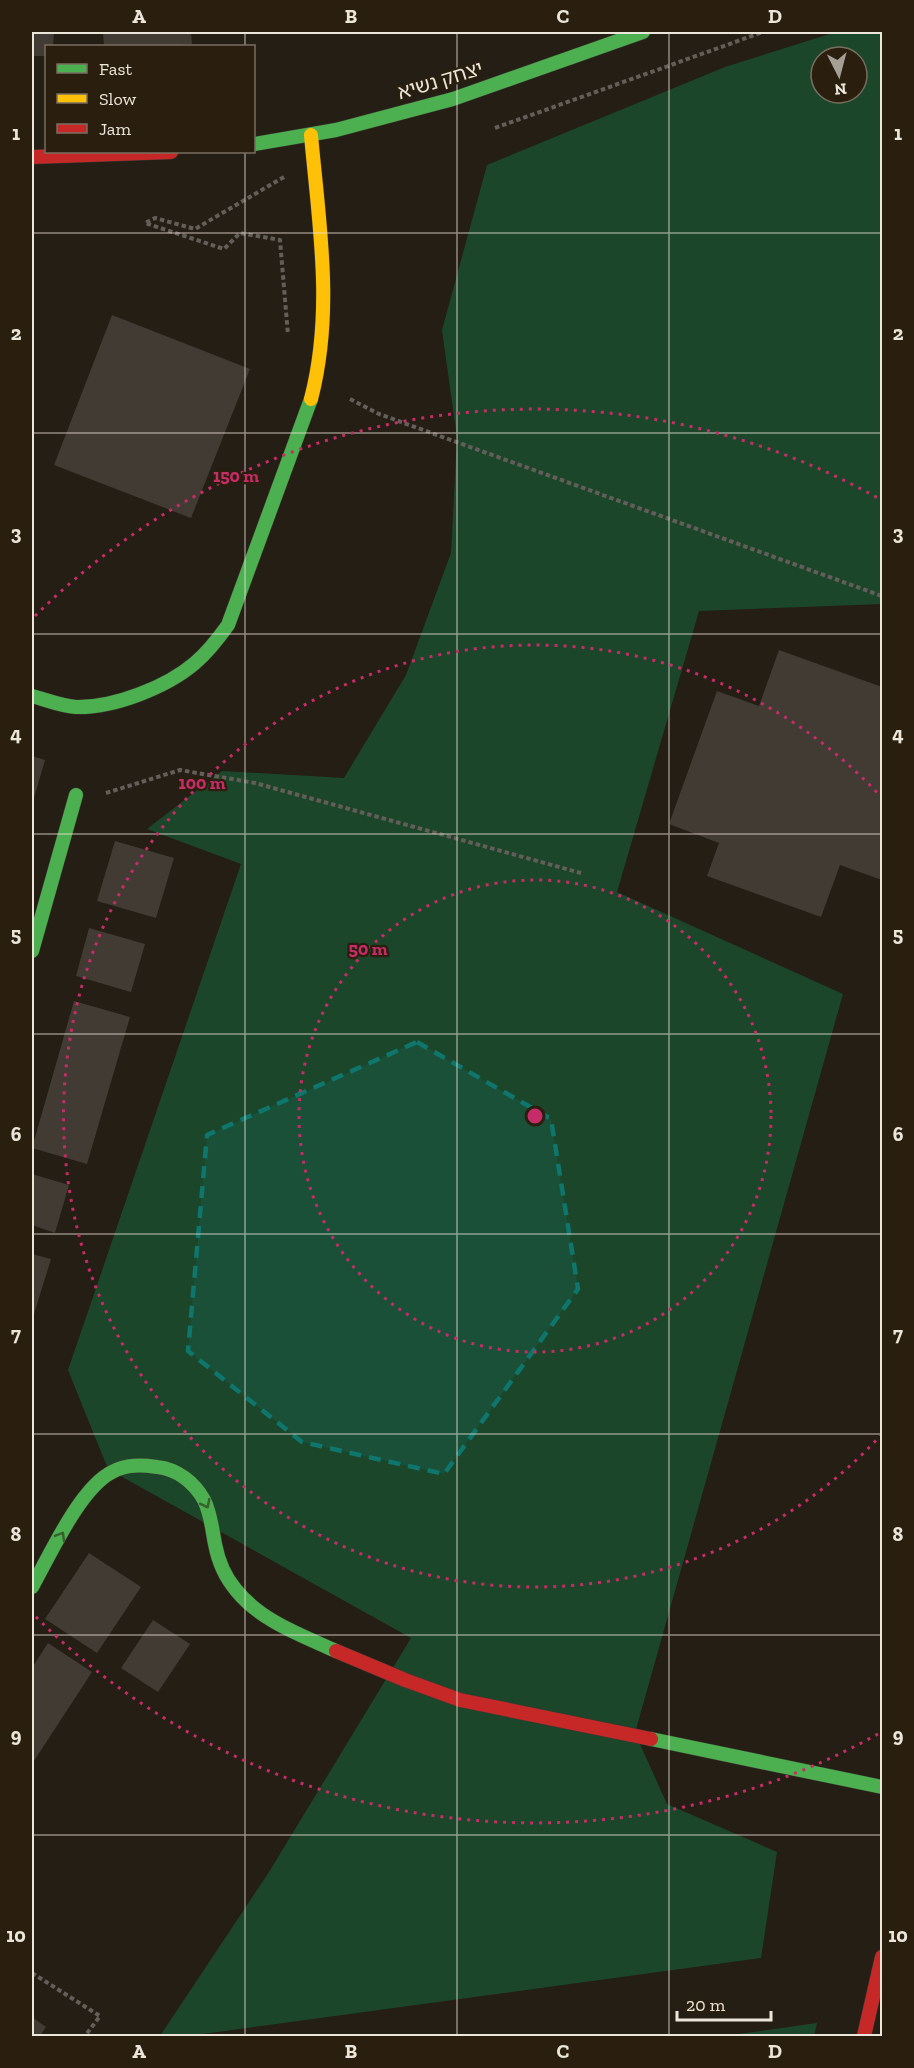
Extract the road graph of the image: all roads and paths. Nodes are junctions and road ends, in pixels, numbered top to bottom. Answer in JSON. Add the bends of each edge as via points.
{"nodes":[{"id":1,"x":763,"y":32,"type":"edge"},
{"id":2,"x":638,"y":33,"type":"edge"},
{"id":3,"x":495,"y":128,"type":"dead end"},
{"id":4,"x":311,"y":135,"type":"junction"},
{"id":5,"x":255,"y":144,"type":"edge"},
{"id":6,"x":148,"y":153,"type":"edge"},
{"id":7,"x":32,"y":158,"type":"edge"},
{"id":8,"x":313,"y":159,"type":"junction"},
{"id":9,"x":289,"y":345,"type":"dead end"},
{"id":10,"x":350,"y":399,"type":"dead end"},
{"id":11,"x":882,"y":596,"type":"edge"},
{"id":12,"x":32,"y":696,"type":"edge"},
{"id":13,"x":76,"y":795,"type":"joint"},
{"id":14,"x":581,"y":873,"type":"dead end"},
{"id":15,"x":32,"y":951,"type":"edge"},
{"id":16,"x":32,"y":1587,"type":"edge"},
{"id":17,"x":882,"y":1787,"type":"edge"},
{"id":18,"x":882,"y":1957,"type":"edge"},
{"id":19,"x":32,"y":1973,"type":"edge"},
{"id":20,"x":85,"y":2037,"type":"edge"},
{"id":21,"x":864,"y":2037,"type":"edge"}],
"edges":[{"from":1,"to":3,"type":"path"},
{"from":2,"to":4,"type":"street","name":"יצחק נשיא","via":[[453,99]]},
{"from":4,"to":5,"type":"street","name":"יצחק נשיא"},
{"from":4,"to":8,"type":"street"},
{"from":6,"to":7,"type":"street"},
{"from":8,"to":9,"type":"path","via":[[195,229],[155,218],[145,223],[224,249],[240,233],[280,240]]},
{"from":8,"to":12,"type":"street","via":[[323,271],[322,343],[316,380],[228,625],[213,647],[187,670],[130,698],[78,708]]},
{"from":10,"to":11,"type":"path","via":[[379,414]]},
{"from":13,"to":14,"type":"path","via":[[102,794],[180,771],[255,783]]},
{"from":13,"to":15,"type":"street"},
{"from":16,"to":17,"type":"street","one_way":true,"via":[[86,1493],[104,1476],[120,1467],[142,1464],[164,1468],[195,1486],[211,1516],[215,1544],[228,1580],[258,1611],[351,1659],[460,1700]]},
{"from":18,"to":21,"type":"street"},
{"from":19,"to":20,"type":"path","via":[[100,2016]]}]}
